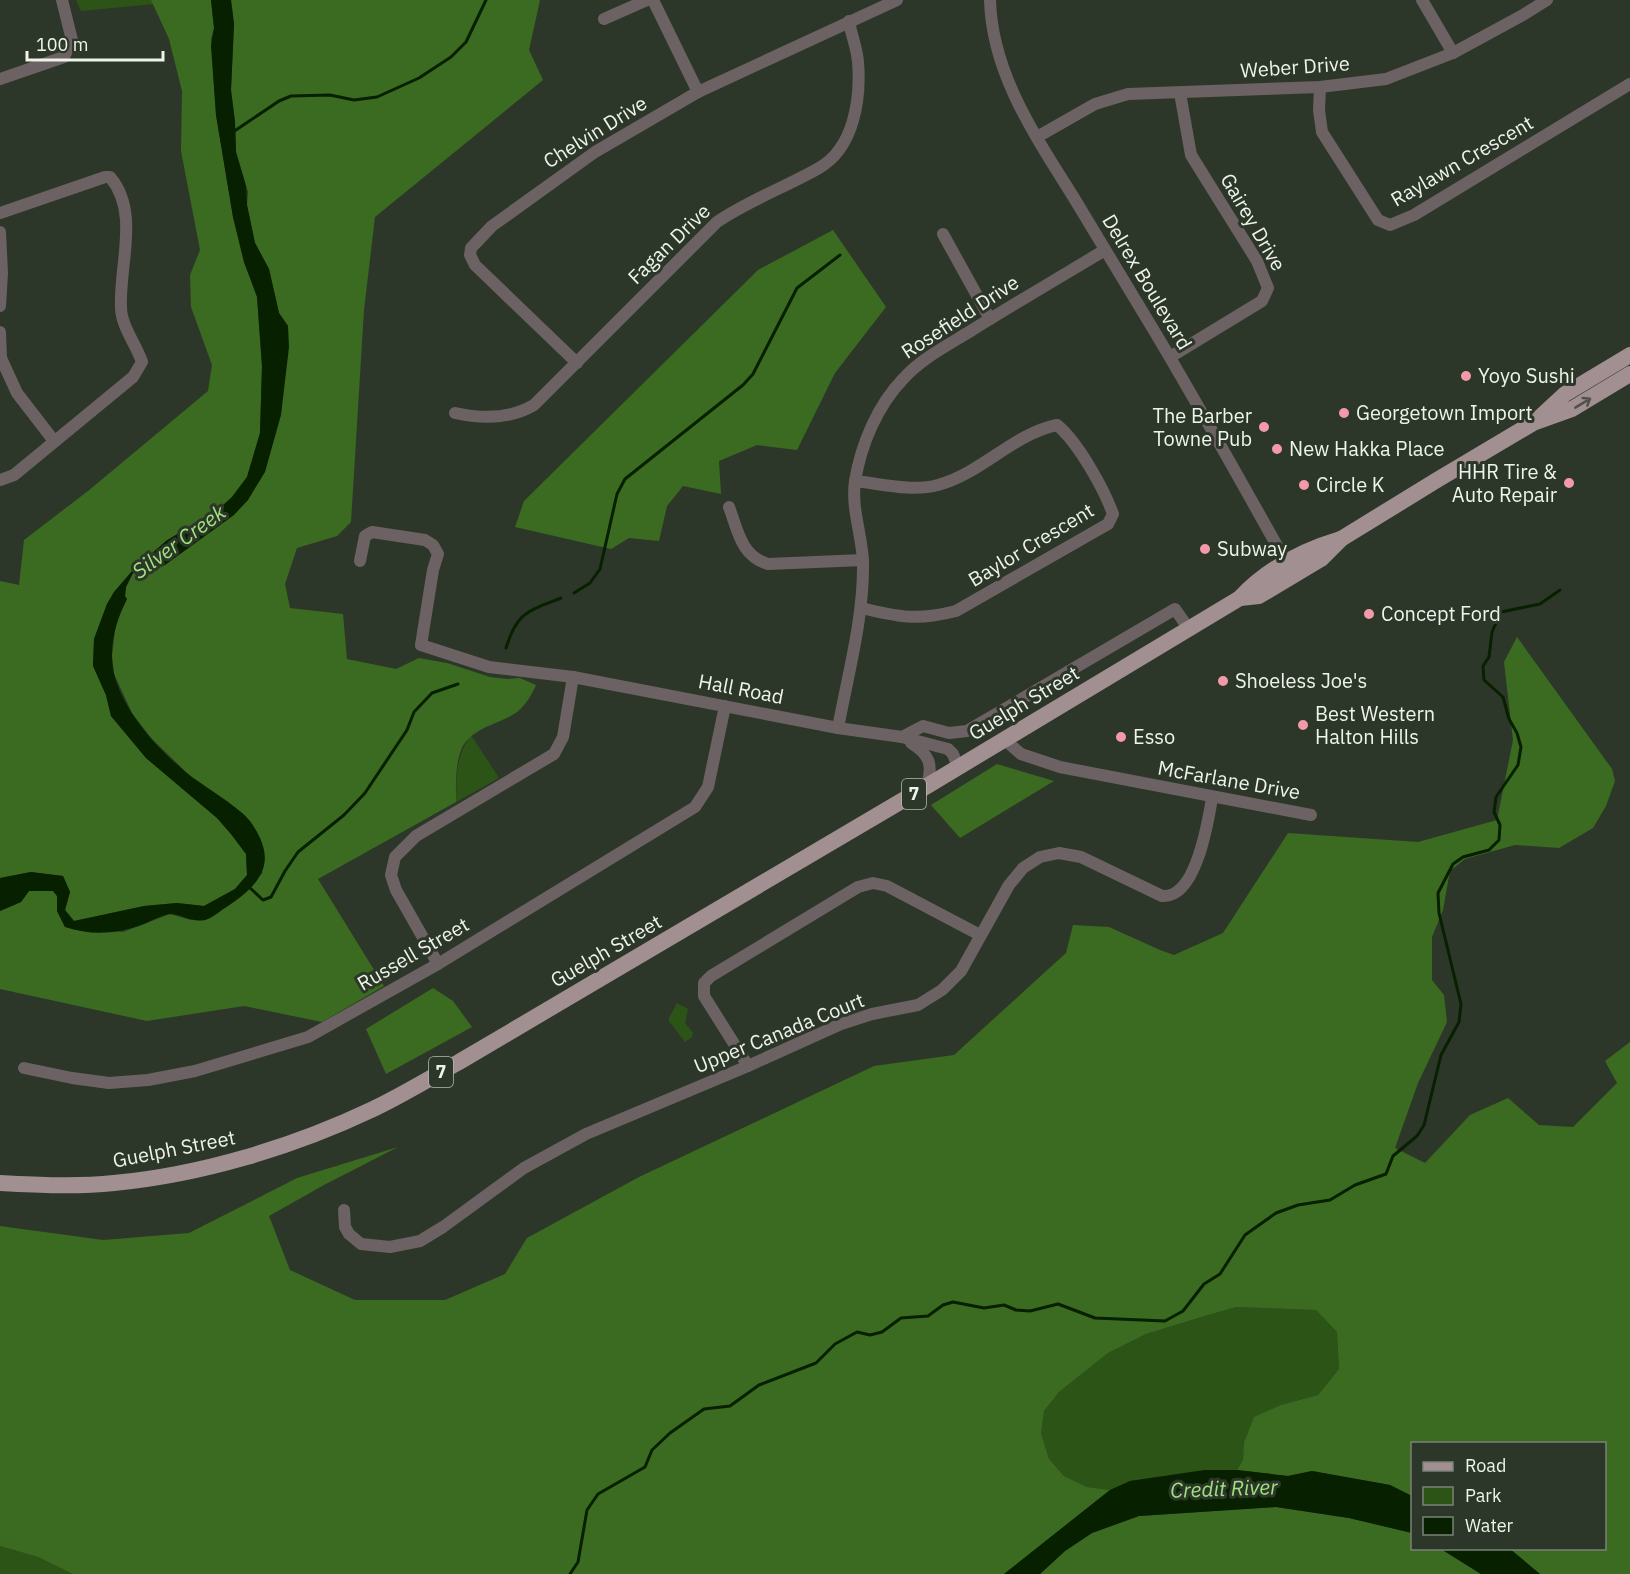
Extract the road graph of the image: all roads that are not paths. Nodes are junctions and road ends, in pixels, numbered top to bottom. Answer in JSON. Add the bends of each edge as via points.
{"nodes":[{"id":1,"x":62,"y":0,"type":"edge"},
{"id":2,"x":647,"y":0,"type":"edge"},
{"id":3,"x":653,"y":0,"type":"edge"},
{"id":4,"x":897,"y":0,"type":"edge"},
{"id":5,"x":990,"y":0,"type":"edge"},
{"id":6,"x":1422,"y":0,"type":"edge"},
{"id":7,"x":1547,"y":0,"type":"edge"},
{"id":8,"x":604,"y":19,"type":"dead end"},
{"id":9,"x":849,"y":21,"type":"junction"},
{"id":10,"x":1452,"y":53,"type":"junction"},
{"id":11,"x":0,"y":79,"type":"edge"},
{"id":12,"x":1630,"y":84,"type":"edge"},
{"id":13,"x":1320,"y":87,"type":"junction"},
{"id":14,"x":698,"y":92,"type":"junction"},
{"id":15,"x":1180,"y":93,"type":"junction"},
{"id":16,"x":1036,"y":137,"type":"junction"},
{"id":17,"x":0,"y":213,"type":"edge"},
{"id":18,"x":0,"y":232,"type":"edge"},
{"id":19,"x":942,"y":234,"type":"dead end"},
{"id":20,"x":1105,"y":250,"type":"junction"},
{"id":21,"x":0,"y":306,"type":"edge"},
{"id":22,"x":990,"y":319,"type":"junction"},
{"id":23,"x":0,"y":332,"type":"edge"},
{"id":24,"x":1170,"y":357,"type":"junction"},
{"id":25,"x":1629,"y":359,"type":"edge"},
{"id":26,"x":577,"y":363,"type":"junction"},
{"id":27,"x":1630,"y":374,"type":"edge"},
{"id":28,"x":455,"y":413,"type":"dead end"},
{"id":29,"x":1533,"y":423,"type":"junction"},
{"id":30,"x":54,"y":441,"type":"junction"},
{"id":31,"x":0,"y":480,"type":"edge"},
{"id":32,"x":855,"y":481,"type":"junction"},
{"id":33,"x":729,"y":507,"type":"dead end"},
{"id":34,"x":863,"y":560,"type":"junction"},
{"id":35,"x":360,"y":561,"type":"dead end"},
{"id":36,"x":1290,"y":570,"type":"junction"},
{"id":37,"x":861,"y":608,"type":"junction"},
{"id":38,"x":1189,"y":629,"type":"junction"},
{"id":39,"x":573,"y":677,"type":"junction"},
{"id":40,"x":725,"y":706,"type":"junction"},
{"id":41,"x":838,"y":728,"type":"junction"},
{"id":42,"x":967,"y":731,"type":"joint"},
{"id":43,"x":902,"y":737,"type":"junction"},
{"id":44,"x":1005,"y":740,"type":"junction"},
{"id":45,"x":958,"y":767,"type":"junction"},
{"id":46,"x":927,"y":786,"type":"junction"},
{"id":47,"x":1212,"y":798,"type":"junction"},
{"id":48,"x":1311,"y":815,"type":"dead end"},
{"id":49,"x":980,"y":935,"type":"junction"},
{"id":50,"x":438,"y":964,"type":"junction"},
{"id":51,"x":748,"y":1065,"type":"junction"},
{"id":52,"x":24,"y":1068,"type":"dead end"},
{"id":53,"x":0,"y":1183,"type":"edge"},
{"id":54,"x":344,"y":1210,"type":"dead end"}],
"edges":[{"from":1,"to":11,"type":"street","via":[[72,40],[64,57]]},
{"from":2,"to":8,"type":"street"},
{"from":3,"to":14,"type":"street"},
{"from":4,"to":9,"type":"street","name":"Chelvin Drive"},
{"from":5,"to":16,"type":"street","name":"Delrex Boulevard","via":[[996,48],[1011,92]]},
{"from":6,"to":10,"type":"street"},
{"from":7,"to":10,"type":"street","name":"Weber Drive"},
{"from":9,"to":14,"type":"street","name":"Chelvin Drive"},
{"from":9,"to":26,"type":"street","name":"Fagan Drive","via":[[858,61],[856,107],[848,137],[837,155],[717,222]]},
{"from":10,"to":13,"type":"street","name":"Weber Drive","via":[[1386,79]]},
{"from":12,"to":13,"type":"street","name":"Raylawn Crescent","via":[[1414,215],[1390,225],[1378,220],[1322,132]]},
{"from":13,"to":15,"type":"street","name":"Weber Drive"},
{"from":14,"to":26,"type":"street","name":"Chelvin Drive","via":[[595,152],[492,226],[471,248],[475,265]]},
{"from":15,"to":16,"type":"street","name":"Weber Drive","via":[[1128,94],[1109,99]]},
{"from":15,"to":24,"type":"street","name":"Gairey Drive","via":[[1191,155],[1257,261],[1268,288],[1262,301]]},
{"from":16,"to":20,"type":"street","name":"Delrex Boulevard"},
{"from":17,"to":30,"type":"street","via":[[105,177],[117,186],[125,204],[121,308],[142,362],[133,377]]},
{"from":18,"to":21,"type":"street"},
{"from":19,"to":22,"type":"street"},
{"from":20,"to":22,"type":"street","name":"Rosefield Drive"},
{"from":20,"to":24,"type":"street","name":"Delrex Boulevard"},
{"from":22,"to":32,"type":"street","name":"Rosefield Drive","via":[[919,363],[901,381],[869,433]]},
{"from":23,"to":30,"type":"street","via":[[1,358],[17,393]]},
{"from":24,"to":36,"type":"street","name":"Delrex Boulevard"},
{"from":25,"to":29,"type":"main road","name":"Guelph Street","via":[[1565,394]]},
{"from":26,"to":28,"type":"street","name":"Fagan Drive","via":[[534,405],[519,414],[475,418]]},
{"from":29,"to":27,"type":"main road","name":"Guelph Street","one_way":true,"via":[[1572,409]]},
{"from":29,"to":36,"type":"main road","name":"Guelph Street","via":[[1341,538],[1315,547]]},
{"from":30,"to":31,"type":"street","via":[[14,475]]},
{"from":32,"to":34,"type":"street","name":"Rosefield Drive","via":[[854,510]]},
{"from":32,"to":37,"type":"street","name":"Baylor Crescent","via":[[916,488],[937,485],[964,475],[1040,429],[1057,425],[1068,434],[1113,514],[1108,524],[956,611],[930,618],[896,617]]},
{"from":33,"to":34,"type":"street","via":[[744,549],[758,561],[768,564]]},
{"from":34,"to":37,"type":"street","name":"Rosefield Drive"},
{"from":35,"to":39,"type":"street","name":"Hall Road","via":[[365,536],[372,532],[425,540],[438,554],[420,645],[489,668]]},
{"from":36,"to":38,"type":"main road","name":"Guelph Street","via":[[1254,583],[1240,598]]},
{"from":37,"to":41,"type":"street","name":"Rosefield Drive"},
{"from":38,"to":42,"type":"street","name":"Guelph Street","via":[[1175,609]]},
{"from":38,"to":44,"type":"main road","name":"Guelph Street"},
{"from":39,"to":40,"type":"street","name":"Hall Road"},
{"from":39,"to":50,"type":"street","via":[[563,736],[555,754],[416,836],[395,857],[391,875],[396,890]]},
{"from":40,"to":41,"type":"street","name":"Hall Road"},
{"from":40,"to":50,"type":"street","name":"Russell Street","via":[[708,787],[695,807]]},
{"from":41,"to":43,"type":"street","name":"Hall Road"},
{"from":42,"to":43,"type":"street","name":"Hall Road","via":[[949,733],[923,726]]},
{"from":43,"to":45,"type":"street","name":"Hall Road","via":[[948,749]]},
{"from":43,"to":46,"type":"street","via":[[929,759]]},
{"from":44,"to":45,"type":"main road","name":"Guelph Street"},
{"from":44,"to":47,"type":"street","name":"McFarlane Drive","via":[[1021,754],[1060,767]]},
{"from":45,"to":46,"type":"main road","name":"Guelph Street","number":"7"},
{"from":46,"to":53,"type":"main road","name":"Guelph Street","number":"7","via":[[372,1110],[279,1147],[162,1177],[112,1183]]},
{"from":47,"to":48,"type":"street","name":"McFarlane Drive"},
{"from":47,"to":49,"type":"street","name":"Upper Canada Court","via":[[1202,847],[1177,893],[1161,896],[1081,856],[1049,854],[1016,875]]},
{"from":49,"to":51,"type":"street","name":"Upper Canada Court","via":[[956,976],[918,1005],[841,1024]]},
{"from":49,"to":51,"type":"street","via":[[887,886],[873,883],[858,887],[704,983],[704,996]]},
{"from":50,"to":52,"type":"street","name":"Russell Street","via":[[308,1037],[195,1071],[109,1083]]},
{"from":51,"to":54,"type":"street","name":"Upper Canada Court","via":[[586,1134],[524,1168],[420,1241],[390,1247],[361,1244],[345,1227]]}]}
